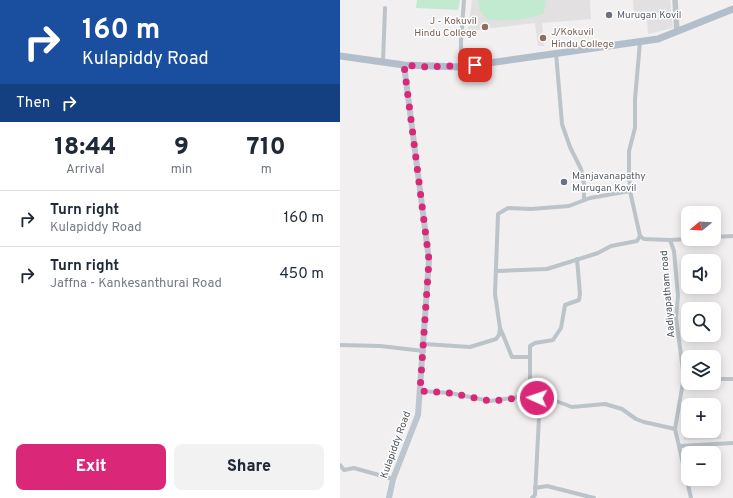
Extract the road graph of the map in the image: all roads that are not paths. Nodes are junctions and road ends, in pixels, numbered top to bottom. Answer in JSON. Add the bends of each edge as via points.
{"nodes":[{"id":1,"x":464,"y":0,"type":"edge"},
{"id":2,"x":675,"y":0,"type":"edge"},
{"id":3,"x":385,"y":8,"type":"dead end"},
{"id":4,"x":733,"y":9,"type":"edge"},
{"id":5,"x":677,"y":32,"type":"junction"},
{"id":6,"x":640,"y":42,"type":"junction"},
{"id":7,"x":556,"y":52,"type":"junction"},
{"id":8,"x":340,"y":56,"type":"edge"},
{"id":9,"x":383,"y":62,"type":"junction"},
{"id":10,"x":404,"y":65,"type":"junction"},
{"id":11,"x":461,"y":67,"type":"junction"},
{"id":12,"x":630,"y":191,"type":"junction"},
{"id":13,"x":584,"y":200,"type":"junction"},
{"id":14,"x":640,"y":236,"type":"junction"},
{"id":15,"x":733,"y":236,"type":"edge"},
{"id":16,"x":721,"y":237,"type":"edge"},
{"id":17,"x":681,"y":239,"type":"edge"},
{"id":18,"x":670,"y":240,"type":"junction"},
{"id":19,"x":577,"y":259,"type":"junction"},
{"id":20,"x":496,"y":271,"type":"junction"},
{"id":21,"x":500,"y":328,"type":"junction"},
{"id":22,"x":424,"y":344,"type":"junction"},
{"id":23,"x":340,"y":345,"type":"edge"},
{"id":24,"x":681,"y":350,"type":"edge"},
{"id":25,"x":424,"y":351,"type":"junction"},
{"id":26,"x":530,"y":358,"type":"junction"},
{"id":27,"x":721,"y":379,"type":"edge"},
{"id":28,"x":733,"y":379,"type":"edge"},
{"id":29,"x":681,"y":390,"type":"edge"},
{"id":30,"x":420,"y":391,"type":"junction"},
{"id":31,"x":530,"y":397,"type":"junction"},
{"id":32,"x":540,"y":398,"type":"junction"},
{"id":33,"x":675,"y":429,"type":"junction"},
{"id":34,"x":733,"y":443,"type":"edge"},
{"id":35,"x":680,"y":446,"type":"junction"},
{"id":36,"x":340,"y":465,"type":"edge"},
{"id":37,"x":393,"y":479,"type":"junction"},
{"id":38,"x":535,"y":488,"type":"junction"},
{"id":39,"x":389,"y":498,"type":"edge"},
{"id":40,"x":532,"y":498,"type":"edge"},
{"id":41,"x":594,"y":498,"type":"edge"},
{"id":42,"x":691,"y":498,"type":"edge"}],
"edges":[{"from":1,"to":11,"type":"street"},
{"from":2,"to":5,"type":"street"},
{"from":3,"to":9,"type":"street"},
{"from":4,"to":5,"type":"main road"},
{"from":5,"to":6,"type":"main road"},
{"from":6,"to":7,"type":"main road"},
{"from":6,"to":12,"type":"street","via":[[635,128],[629,151]]},
{"from":7,"to":11,"type":"main road"},
{"from":7,"to":13,"type":"street","via":[[562,124],[581,168]]},
{"from":8,"to":9,"type":"main road"},
{"from":9,"to":10,"type":"main road"},
{"from":10,"to":11,"type":"main road"},
{"from":10,"to":22,"type":"main road","name":"Kulapiddy Road","via":[[429,260]]},
{"from":12,"to":13,"type":"street"},
{"from":12,"to":14,"type":"street"},
{"from":13,"to":20,"type":"street","via":[[569,206],[508,208],[498,214]]},
{"from":14,"to":18,"type":"street","name":"Aadiyapatham road","via":[[644,239]]},
{"from":14,"to":19,"type":"street","via":[[637,241],[611,246]]},
{"from":15,"to":16,"type":"street"},
{"from":17,"to":18,"type":"street"},
{"from":18,"to":24,"type":"street","name":"Aadiyapatham road","via":[[674,251],[678,296],[676,318]]},
{"from":19,"to":20,"type":"street","via":[[547,269]]},
{"from":19,"to":26,"type":"street","via":[[579,300],[566,305],[561,328],[553,340],[530,346]]},
{"from":20,"to":21,"type":"street","via":[[495,294]]},
{"from":21,"to":22,"type":"street","via":[[496,340],[470,347]]},
{"from":21,"to":26,"type":"street","via":[[512,356]]},
{"from":22,"to":25,"type":"main road","name":"Kulapiddy Road"},
{"from":23,"to":25,"type":"street"},
{"from":25,"to":30,"type":"main road","name":"Kulapiddy Road"},
{"from":26,"to":31,"type":"street"},
{"from":27,"to":28,"type":"street"},
{"from":29,"to":33,"type":"street","name":"Aadiyapatham road"},
{"from":30,"to":31,"type":"street","via":[[450,393],[490,401]]},
{"from":30,"to":37,"type":"main road","name":"Kulapiddy Road","via":[[418,415]]},
{"from":31,"to":32,"type":"street"},
{"from":32,"to":33,"type":"street","via":[[572,406],[614,406],[644,422]]},
{"from":32,"to":38,"type":"street"},
{"from":33,"to":35,"type":"street"},
{"from":34,"to":35,"type":"street"},
{"from":35,"to":42,"type":"street"},
{"from":36,"to":37,"type":"street","via":[[344,470],[354,468]]},
{"from":37,"to":39,"type":"main road","name":"Kulapiddy Road"},
{"from":38,"to":40,"type":"street","via":[[535,495]]},
{"from":38,"to":41,"type":"street","via":[[547,486]]}]}
